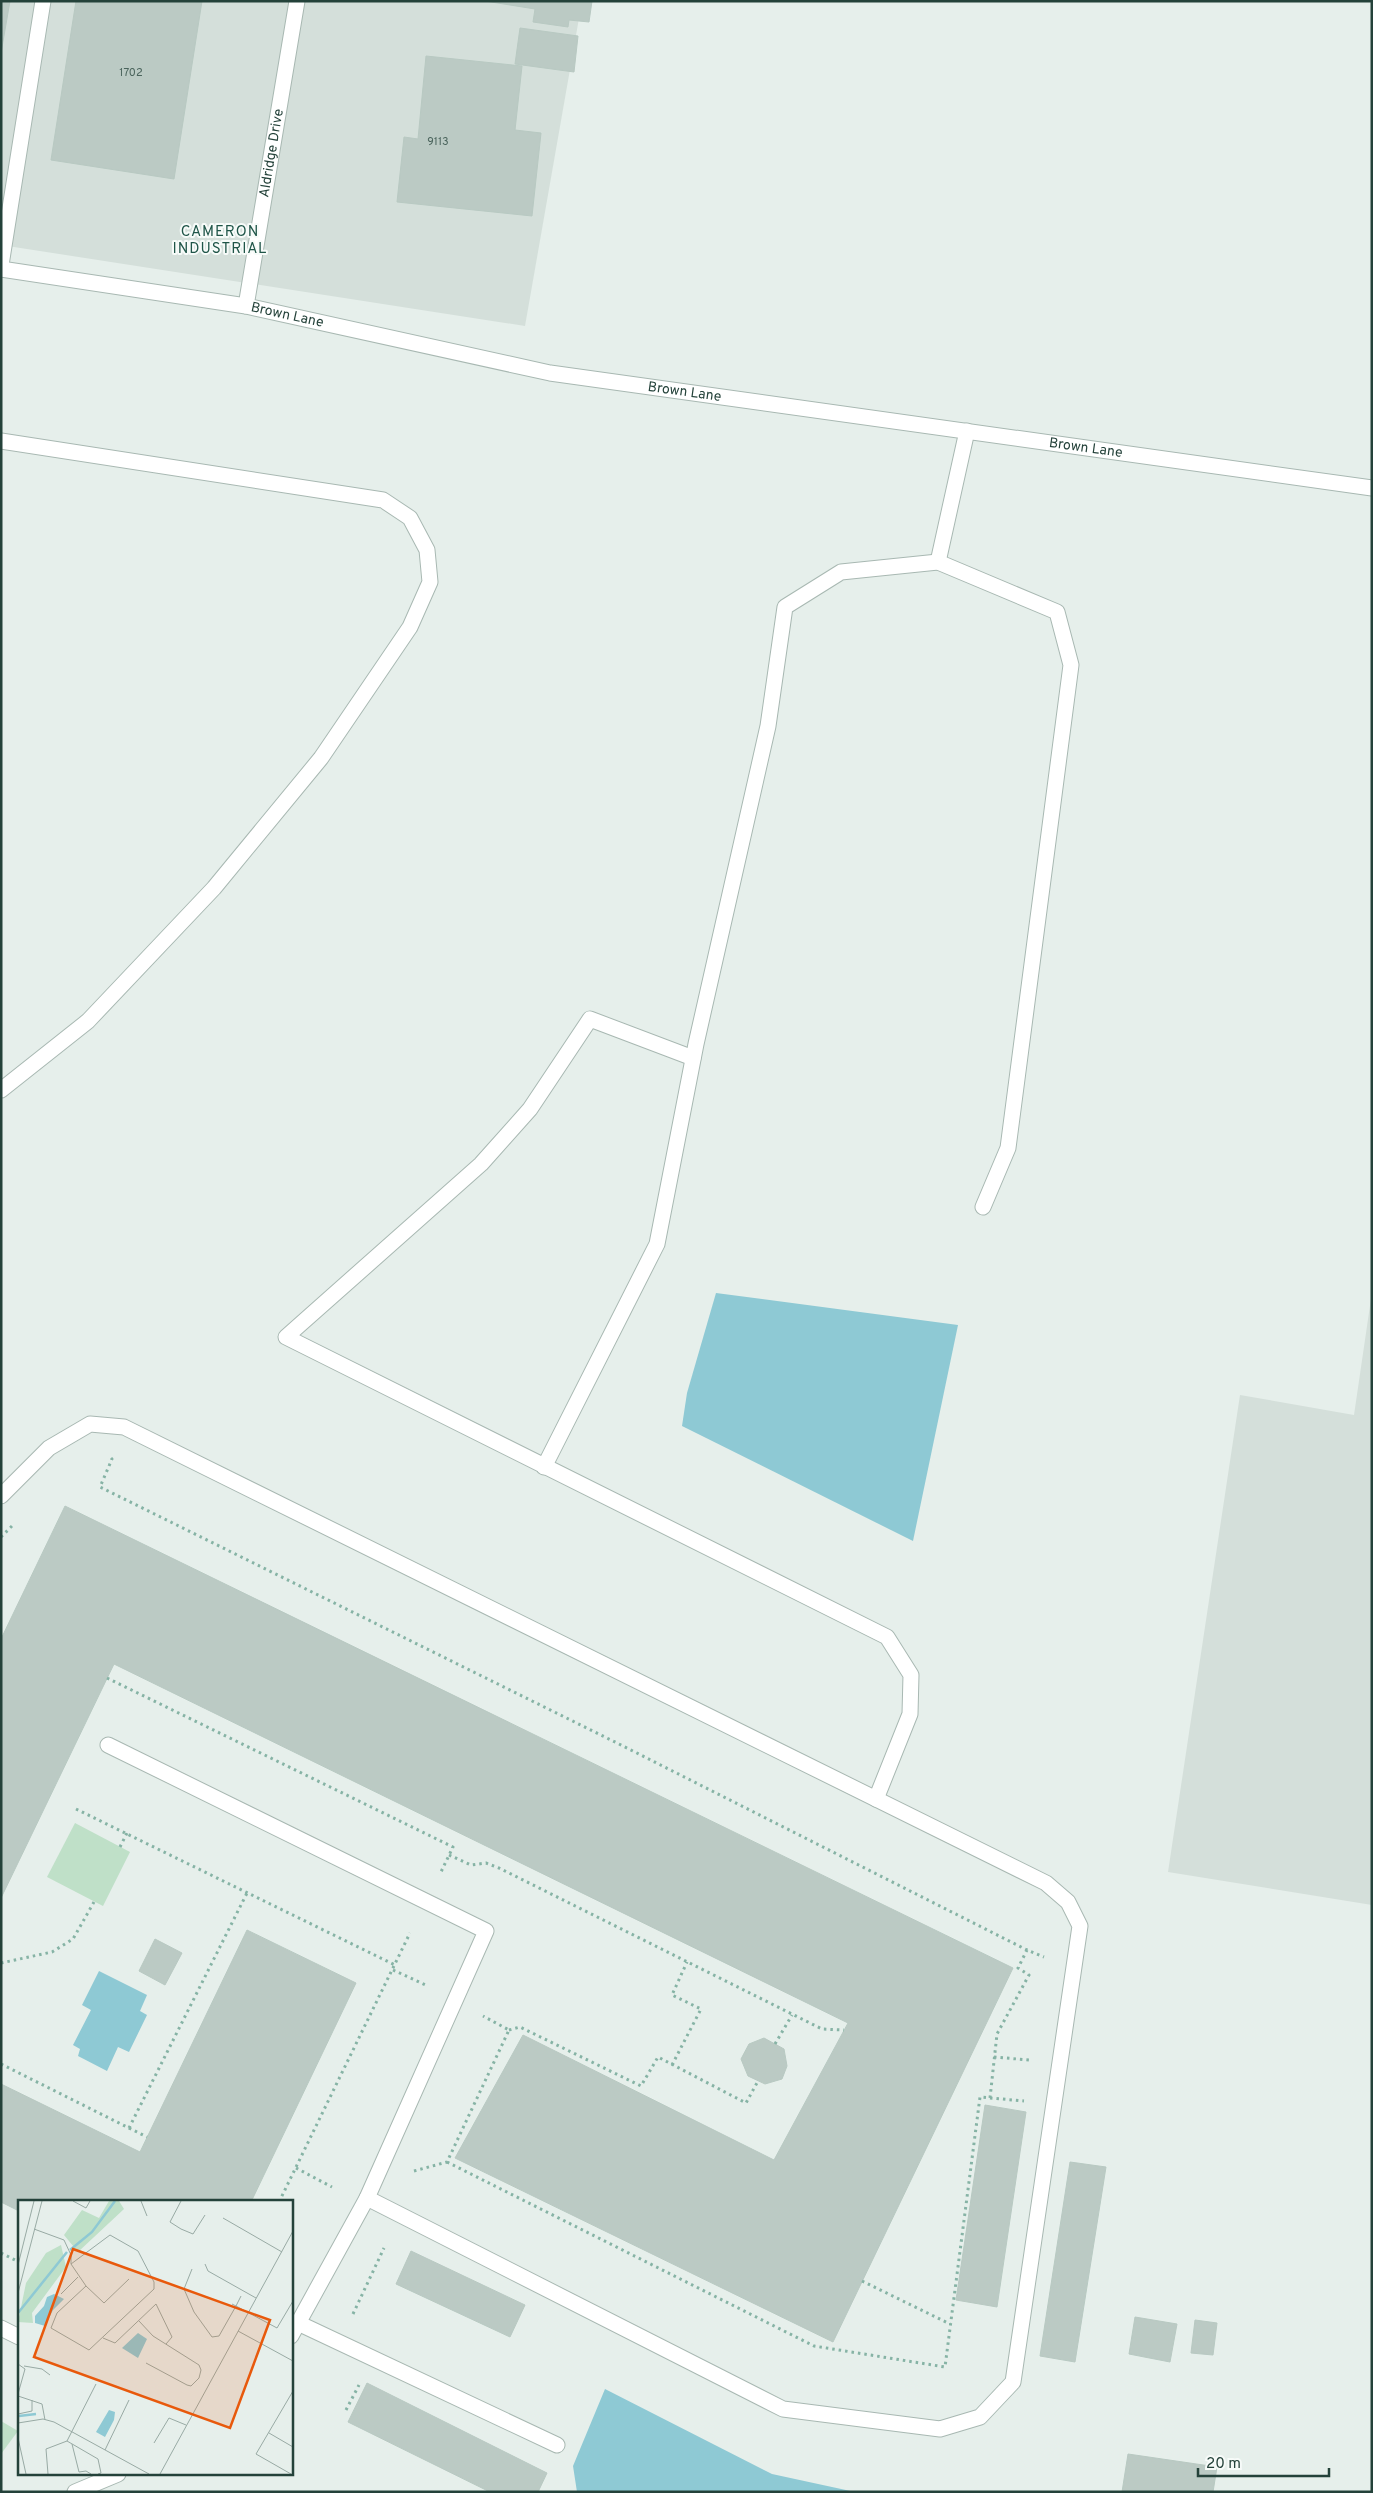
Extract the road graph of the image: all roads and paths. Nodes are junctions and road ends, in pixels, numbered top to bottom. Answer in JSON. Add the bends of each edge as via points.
{"nodes":[{"id":1,"x":43,"y":1,"type":"edge"},
{"id":2,"x":297,"y":1,"type":"edge"},
{"id":3,"x":1,"y":265,"type":"edge"},
{"id":4,"x":1,"y":269,"type":"edge"},
{"id":5,"x":246,"y":306,"type":"junction"},
{"id":6,"x":968,"y":431,"type":"junction"},
{"id":7,"x":1,"y":441,"type":"edge"},
{"id":8,"x":1372,"y":488,"type":"edge"},
{"id":9,"x":938,"y":562,"type":"junction"},
{"id":10,"x":693,"y":1058,"type":"junction"},
{"id":11,"x":1,"y":1090,"type":"edge"},
{"id":12,"x":984,"y":1207,"type":"dead end"},
{"id":13,"x":104,"y":1456,"type":"dead end"},
{"id":14,"x":544,"y":1466,"type":"junction"},
{"id":15,"x":1,"y":1496,"type":"edge"},
{"id":16,"x":15,"y":1524,"type":"dead end"},
{"id":17,"x":1,"y":1537,"type":"edge"},
{"id":18,"x":107,"y":1678,"type":"dead end"},
{"id":19,"x":108,"y":1745,"type":"dead end"},
{"id":20,"x":876,"y":1799,"type":"junction"},
{"id":21,"x":76,"y":1809,"type":"dead end"},
{"id":22,"x":126,"y":1833,"type":"junction"},
{"id":23,"x":120,"y":1847,"type":"dead end"},
{"id":24,"x":449,"y":1855,"type":"junction"},
{"id":25,"x":436,"y":1881,"type":"dead end"},
{"id":26,"x":247,"y":1893,"type":"junction"},
{"id":27,"x":94,"y":1902,"type":"dead end"},
{"id":28,"x":410,"y":1933,"type":"dead end"},
{"id":29,"x":1028,"y":1950,"type":"junction"},
{"id":30,"x":687,"y":1962,"type":"junction"},
{"id":31,"x":1,"y":1963,"type":"edge"},
{"id":32,"x":395,"y":1964,"type":"junction"},
{"id":33,"x":1044,"y":1967,"type":"dead end"},
{"id":34,"x":392,"y":1970,"type":"junction"},
{"id":35,"x":428,"y":1987,"type":"dead end"},
{"id":36,"x":480,"y":2014,"type":"dead end"},
{"id":37,"x":792,"y":2014,"type":"junction"},
{"id":38,"x":509,"y":2030,"type":"junction"},
{"id":39,"x":844,"y":2030,"type":"dead end"},
{"id":40,"x":775,"y":2044,"type":"dead end"},
{"id":41,"x":994,"y":2057,"type":"junction"},
{"id":42,"x":1032,"y":2060,"type":"dead end"},
{"id":43,"x":1,"y":2064,"type":"edge"},
{"id":44,"x":672,"y":2065,"type":"junction"},
{"id":45,"x":758,"y":2081,"type":"dead end"},
{"id":46,"x":990,"y":2098,"type":"junction"},
{"id":47,"x":1028,"y":2102,"type":"dead end"},
{"id":48,"x":129,"y":2128,"type":"junction"},
{"id":49,"x":147,"y":2137,"type":"dead end"},
{"id":50,"x":447,"y":2162,"type":"junction"},
{"id":51,"x":296,"y":2168,"type":"junction"},
{"id":52,"x":414,"y":2171,"type":"dead end"},
{"id":53,"x":332,"y":2187,"type":"dead end"},
{"id":54,"x":367,"y":2198,"type":"junction"},
{"id":55,"x":280,"y":2200,"type":"edge"},
{"id":56,"x":384,"y":2248,"type":"dead end"},
{"id":57,"x":1,"y":2253,"type":"edge"},
{"id":58,"x":18,"y":2262,"type":"edge"},
{"id":59,"x":862,"y":2281,"type":"dead end"},
{"id":60,"x":353,"y":2315,"type":"dead end"},
{"id":61,"x":950,"y":2324,"type":"junction"},
{"id":62,"x":1,"y":2328,"type":"edge"},
{"id":63,"x":295,"y":2329,"type":"edge"},
{"id":64,"x":18,"y":2336,"type":"edge"},
{"id":65,"x":361,"y":2380,"type":"dead end"},
{"id":66,"x":346,"y":2410,"type":"dead end"},
{"id":67,"x":557,"y":2445,"type":"dead end"},
{"id":68,"x":113,"y":2476,"type":"edge"},
{"id":69,"x":76,"y":2490,"type":"edge"}],
"edges":[{"from":1,"to":3,"type":"street"},
{"from":2,"to":5,"type":"street","name":"Aldridge Drive"},
{"from":4,"to":5,"type":"street","name":"Brown Lane"},
{"from":5,"to":6,"type":"street","name":"Brown Lane","via":[[550,373]]},
{"from":6,"to":8,"type":"street","name":"Brown Lane"},
{"from":6,"to":9,"type":"street"},
{"from":7,"to":11,"type":"street","via":[[383,500],[410,518],[427,550],[430,582],[410,627],[321,758],[214,888],[88,1021]]},
{"from":9,"to":10,"type":"street","via":[[841,572],[785,607],[768,726]]},
{"from":9,"to":12,"type":"street","via":[[1057,612],[1071,665],[1008,1148]]},
{"from":10,"to":14,"type":"street","via":[[657,1244]]},
{"from":10,"to":14,"type":"street","via":[[590,1020],[530,1109],[481,1164],[286,1337]]},
{"from":13,"to":29,"type":"path","via":[[112,1458],[100,1487]]},
{"from":14,"to":20,"type":"street","via":[[887,1637],[911,1675],[910,1714]]},
{"from":15,"to":20,"type":"street","via":[[49,1448],[90,1424],[124,1427]]},
{"from":16,"to":17,"type":"path"},
{"from":18,"to":24,"type":"path","via":[[453,1848]]},
{"from":19,"to":54,"type":"street","via":[[486,1931]]},
{"from":20,"to":54,"type":"street","via":[[1046,1883],[1068,1902],[1080,1926],[1013,2382],[980,2418],[940,2429],[782,2409]]},
{"from":21,"to":22,"type":"path"},
{"from":22,"to":23,"type":"path"},
{"from":22,"to":26,"type":"path"},
{"from":24,"to":25,"type":"path"},
{"from":24,"to":30,"type":"path","via":[[471,1865],[486,1863],[499,1868]]},
{"from":26,"to":32,"type":"path"},
{"from":26,"to":48,"type":"path"},
{"from":27,"to":31,"type":"path","via":[[73,1939],[52,1952]]},
{"from":28,"to":32,"type":"path"},
{"from":29,"to":33,"type":"path","via":[[1045,1958]]},
{"from":29,"to":41,"type":"path","via":[[1018,1968],[1029,1976],[996,2034]]},
{"from":30,"to":37,"type":"path"},
{"from":30,"to":44,"type":"path","via":[[672,1994],[701,2009]]},
{"from":32,"to":34,"type":"path"},
{"from":34,"to":35,"type":"path"},
{"from":34,"to":51,"type":"path"},
{"from":36,"to":38,"type":"path"},
{"from":37,"to":39,"type":"path","via":[[822,2029]]},
{"from":37,"to":40,"type":"path"},
{"from":38,"to":44,"type":"path","via":[[520,2027],[641,2086],[658,2057]]},
{"from":38,"to":50,"type":"path"},
{"from":41,"to":42,"type":"path"},
{"from":41,"to":46,"type":"path"},
{"from":43,"to":48,"type":"path"},
{"from":44,"to":45,"type":"path","via":[[746,2102]]},
{"from":46,"to":47,"type":"path"},
{"from":46,"to":61,"type":"path","via":[[980,2097]]},
{"from":48,"to":49,"type":"path"},
{"from":50,"to":52,"type":"path"},
{"from":50,"to":61,"type":"path","via":[[814,2346],[945,2367]]},
{"from":51,"to":53,"type":"path"},
{"from":51,"to":55,"type":"path"},
{"from":54,"to":63,"type":"street"},
{"from":56,"to":60,"type":"path"},
{"from":57,"to":58,"type":"path"},
{"from":59,"to":61,"type":"path"},
{"from":62,"to":64,"type":"street"},
{"from":63,"to":67,"type":"street"},
{"from":65,"to":66,"type":"path"},
{"from":68,"to":69,"type":"street"}]}
